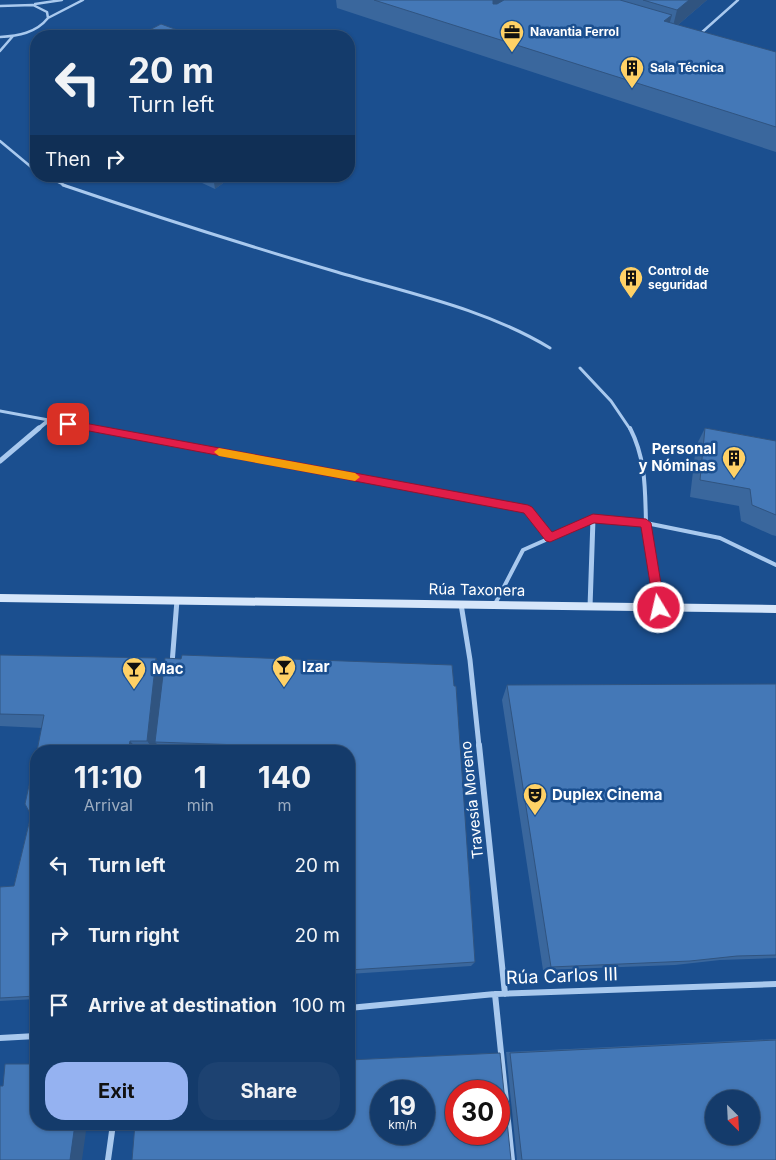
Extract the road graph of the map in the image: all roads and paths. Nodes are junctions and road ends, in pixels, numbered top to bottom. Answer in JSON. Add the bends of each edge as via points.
{"nodes":[{"id":1,"x":17,"y":0,"type":"edge"},
{"id":2,"x":62,"y":0,"type":"edge"},
{"id":3,"x":83,"y":0,"type":"edge"},
{"id":4,"x":738,"y":0,"type":"edge"},
{"id":5,"x":22,"y":4,"type":"junction"},
{"id":6,"x":33,"y":5,"type":"junction"},
{"id":7,"x":0,"y":6,"type":"edge"},
{"id":8,"x":48,"y":18,"type":"junction"},
{"id":9,"x":34,"y":30,"type":"edge"},
{"id":10,"x":30,"y":31,"type":"edge"},
{"id":11,"x":13,"y":36,"type":"junction"},
{"id":12,"x":0,"y":37,"type":"edge"},
{"id":13,"x":695,"y":39,"type":"edge"},
{"id":14,"x":0,"y":51,"type":"edge"},
{"id":15,"x":0,"y":141,"type":"edge"},
{"id":16,"x":30,"y":166,"type":"edge"},
{"id":17,"x":57,"y":182,"type":"edge"},
{"id":18,"x":550,"y":348,"type":"dead end"},
{"id":19,"x":580,"y":368,"type":"dead end"},
{"id":20,"x":0,"y":412,"type":"edge"},
{"id":21,"x":49,"y":420,"type":"junction"},
{"id":22,"x":0,"y":461,"type":"edge"},
{"id":23,"x":593,"y":519,"type":"junction"},
{"id":24,"x":646,"y":523,"type":"junction"},
{"id":25,"x":550,"y":538,"type":"junction"},
{"id":26,"x":776,"y":565,"type":"edge"},
{"id":27,"x":0,"y":598,"type":"edge"},
{"id":28,"x":177,"y":600,"type":"junction"},
{"id":29,"x":461,"y":604,"type":"junction"},
{"id":30,"x":495,"y":605,"type":"junction"},
{"id":31,"x":590,"y":607,"type":"junction"},
{"id":32,"x":659,"y":608,"type":"junction"},
{"id":33,"x":776,"y":609,"type":"edge"},
{"id":34,"x":171,"y":668,"type":"edge"},
{"id":35,"x":776,"y":984,"type":"edge"},
{"id":36,"x":494,"y":994,"type":"junction"},
{"id":37,"x":505,"y":994,"type":"junction"},
{"id":38,"x":355,"y":1007,"type":"edge"},
{"id":39,"x":30,"y":1036,"type":"edge"},
{"id":40,"x":0,"y":1038,"type":"edge"},
{"id":41,"x":112,"y":1130,"type":"edge"},
{"id":42,"x":108,"y":1160,"type":"edge"},
{"id":43,"x":512,"y":1160,"type":"edge"}],
"edges":[{"from":1,"to":5,"type":"lane"},
{"from":2,"to":6,"type":"lane"},
{"from":3,"to":8,"type":"lane"},
{"from":4,"to":13,"type":"lane"},
{"from":5,"to":6,"type":"lane"},
{"from":5,"to":7,"type":"lane"},
{"from":6,"to":8,"type":"lane","via":[[47,12]]},
{"from":8,"to":9,"type":"lane"},
{"from":10,"to":11,"type":"lane"},
{"from":11,"to":12,"type":"lane"},
{"from":11,"to":14,"type":"lane"},
{"from":15,"to":16,"type":"lane"},
{"from":17,"to":18,"type":"lane","via":[[216,238],[468,311],[532,337]]},
{"from":19,"to":24,"type":"lane","via":[[616,406],[638,445],[644,468]]},
{"from":20,"to":21,"type":"lane"},
{"from":21,"to":22,"type":"street"},
{"from":21,"to":25,"type":"lane","via":[[528,510]]},
{"from":23,"to":24,"type":"lane"},
{"from":23,"to":25,"type":"lane"},
{"from":23,"to":31,"type":"street"},
{"from":24,"to":26,"type":"lane","via":[[720,538]]},
{"from":24,"to":32,"type":"street"},
{"from":25,"to":30,"type":"lane","via":[[523,550]]},
{"from":27,"to":28,"type":"street","name":"Rúa Taxonera"},
{"from":28,"to":29,"type":"street","name":"Rúa Taxonera"},
{"from":28,"to":34,"type":"street"},
{"from":29,"to":30,"type":"street","name":"Rúa Taxonera"},
{"from":29,"to":37,"type":"street","name":"Travesía Moreno","via":[[470,660]]},
{"from":30,"to":31,"type":"street","name":"Rúa Taxonera"},
{"from":31,"to":32,"type":"street","name":"Rúa Taxonera"},
{"from":32,"to":33,"type":"street","name":"Rúa Taxonera"},
{"from":35,"to":37,"type":"street","name":"Rúa Carlos III"},
{"from":36,"to":37,"type":"street","name":"Rúa Carlos III"},
{"from":36,"to":38,"type":"street","name":"Rúa Carlos III"},
{"from":36,"to":43,"type":"street"},
{"from":39,"to":40,"type":"street"},
{"from":41,"to":42,"type":"street"}]}
